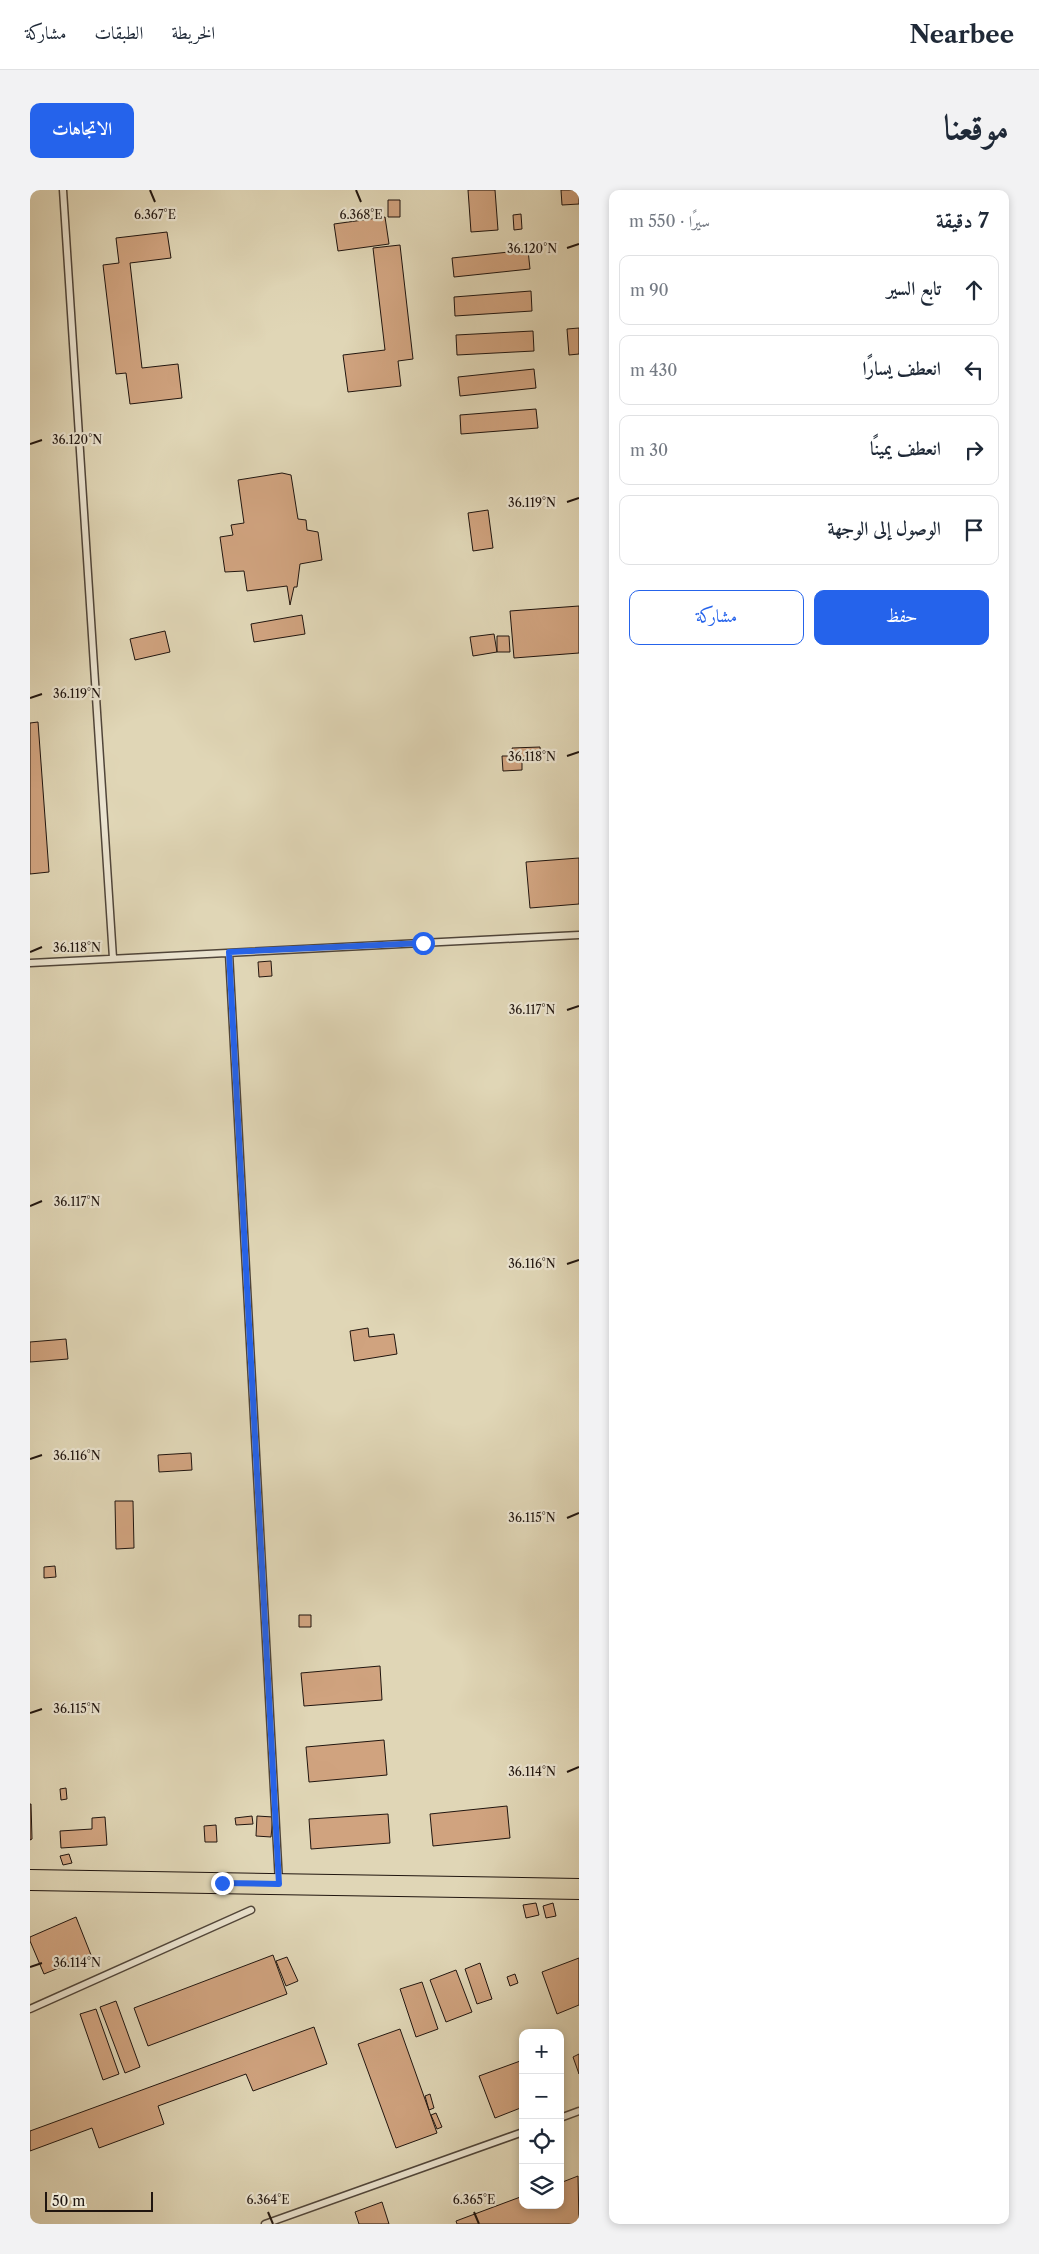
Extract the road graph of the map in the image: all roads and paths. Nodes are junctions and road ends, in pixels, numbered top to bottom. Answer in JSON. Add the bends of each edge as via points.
{"nodes":[{"id":1,"x":63,"y":190,"type":"edge"},
{"id":2,"x":579,"y":935,"type":"edge"},
{"id":3,"x":229,"y":952,"type":"junction"},
{"id":4,"x":113,"y":958,"type":"junction"},
{"id":5,"x":30,"y":963,"type":"edge"},
{"id":6,"x":30,"y":1880,"type":"edge"},
{"id":7,"x":279,"y":1884,"type":"junction"},
{"id":8,"x":579,"y":1888,"type":"edge"},
{"id":9,"x":251,"y":1910,"type":"dead end"},
{"id":10,"x":30,"y":2010,"type":"edge"},
{"id":11,"x":579,"y":2111,"type":"edge"},
{"id":12,"x":564,"y":2117,"type":"edge"},
{"id":13,"x":519,"y":2133,"type":"edge"},
{"id":14,"x":264,"y":2224,"type":"edge"}],
"edges":[{"from":1,"to":4,"type":"lane"},
{"from":2,"to":3,"type":"lane"},
{"from":3,"to":4,"type":"lane"},
{"from":3,"to":7,"type":"lane"},
{"from":4,"to":5,"type":"lane"},
{"from":6,"to":7,"type":"main road"},
{"from":7,"to":8,"type":"main road"},
{"from":9,"to":10,"type":"lane"},
{"from":11,"to":12,"type":"lane"},
{"from":13,"to":14,"type":"lane"}]}
